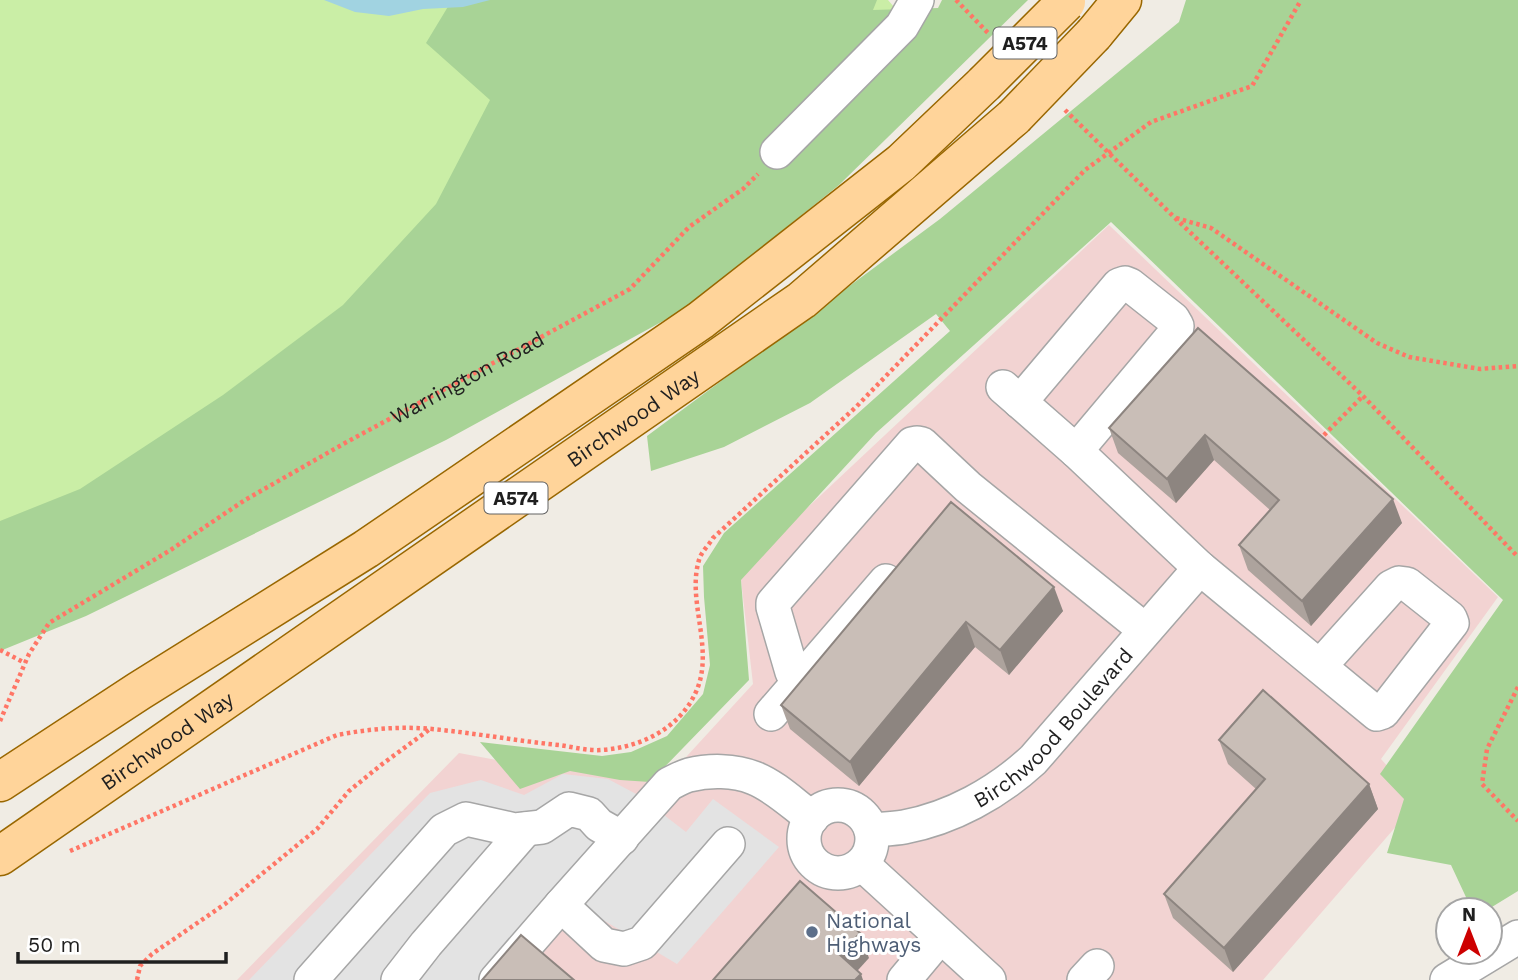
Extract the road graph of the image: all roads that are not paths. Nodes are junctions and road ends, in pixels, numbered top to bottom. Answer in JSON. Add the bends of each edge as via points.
{"nodes":[{"id":1,"x":917,"y":0,"type":"edge"},
{"id":2,"x":1122,"y":0,"type":"edge"},
{"id":3,"x":1067,"y":1,"type":"edge"},
{"id":4,"x":777,"y":152,"type":"road end"},
{"id":5,"x":1076,"y":451,"type":"junction"},
{"id":6,"x":904,"y":560,"type":"edge"},
{"id":7,"x":1200,"y":568,"type":"junction"},
{"id":8,"x":1145,"y":630,"type":"junction"},
{"id":9,"x":1320,"y":666,"type":"dead end"},
{"id":10,"x":803,"y":676,"type":"junction"},
{"id":11,"x":771,"y":714,"type":"dead end"},
{"id":12,"x":0,"y":782,"type":"edge"},
{"id":13,"x":812,"y":818,"type":"junction"},
{"id":14,"x":526,"y":829,"type":"junction"},
{"id":15,"x":871,"y":830,"type":"junction"},
{"id":16,"x":622,"y":838,"type":"junction"},
{"id":17,"x":728,"y":844,"type":"dead end"},
{"id":18,"x":0,"y":856,"type":"edge"},
{"id":19,"x":862,"y":864,"type":"junction"},
{"id":20,"x":561,"y":905,"type":"junction"},
{"id":21,"x":940,"y":937,"type":"junction"},
{"id":22,"x":1518,"y":937,"type":"edge"},
{"id":23,"x":311,"y":980,"type":"edge"},
{"id":24,"x":398,"y":980,"type":"edge"},
{"id":25,"x":496,"y":980,"type":"edge"},
{"id":26,"x":904,"y":980,"type":"edge"},
{"id":27,"x":989,"y":980,"type":"edge"},
{"id":28,"x":1447,"y":980,"type":"edge"}],
"edges":[{"from":1,"to":4,"type":"street","via":[[902,26]]},
{"from":2,"to":18,"type":"main road","name":"Birchwood Way","number":"A574","bridge":true,"via":[[1014,117],[802,300]]},
{"from":3,"to":12,"type":"main road","name":"Birchwood Way","number":"A574","bridge":true,"via":[[901,163],[701,320],[366,549]]},
{"from":5,"to":5,"type":"street","via":[[1012,394],[1119,285],[1130,285],[1173,319],[1176,332]]},
{"from":5,"to":7,"type":"street"},
{"from":6,"to":10,"type":"street"},
{"from":7,"to":8,"type":"street","name":"Birchwood Boulevard"},
{"from":7,"to":9,"type":"street"},
{"from":8,"to":10,"type":"street","via":[[959,497],[918,443],[912,444],[774,600],[792,672]]},
{"from":8,"to":15,"type":"street","name":"Birchwood Boulevard","via":[[1017,775],[952,813],[903,827]]},
{"from":10,"to":11,"type":"street"},
{"from":13,"to":15,"type":"street","via":[[827,808],[847,806],[863,816]]},
{"from":13,"to":16,"type":"street","via":[[755,778],[709,772],[669,784]]},
{"from":13,"to":19,"type":"street","via":[[804,843],[811,860],[808,876],[825,870],[843,873]]},
{"from":14,"to":16,"type":"street","via":[[542,827],[569,810],[589,814]]},
{"from":14,"to":23,"type":"street","via":[[466,819],[444,830]]},
{"from":14,"to":24,"type":"street"},
{"from":15,"to":19,"type":"street","via":[[869,855]]},
{"from":16,"to":20,"type":"street"},
{"from":17,"to":20,"type":"street","via":[[642,943],[624,948],[604,945]]},
{"from":19,"to":21,"type":"street"},
{"from":20,"to":25,"type":"street"},
{"from":21,"to":26,"type":"street"},
{"from":21,"to":27,"type":"street"},
{"from":22,"to":28,"type":"street"}]}
